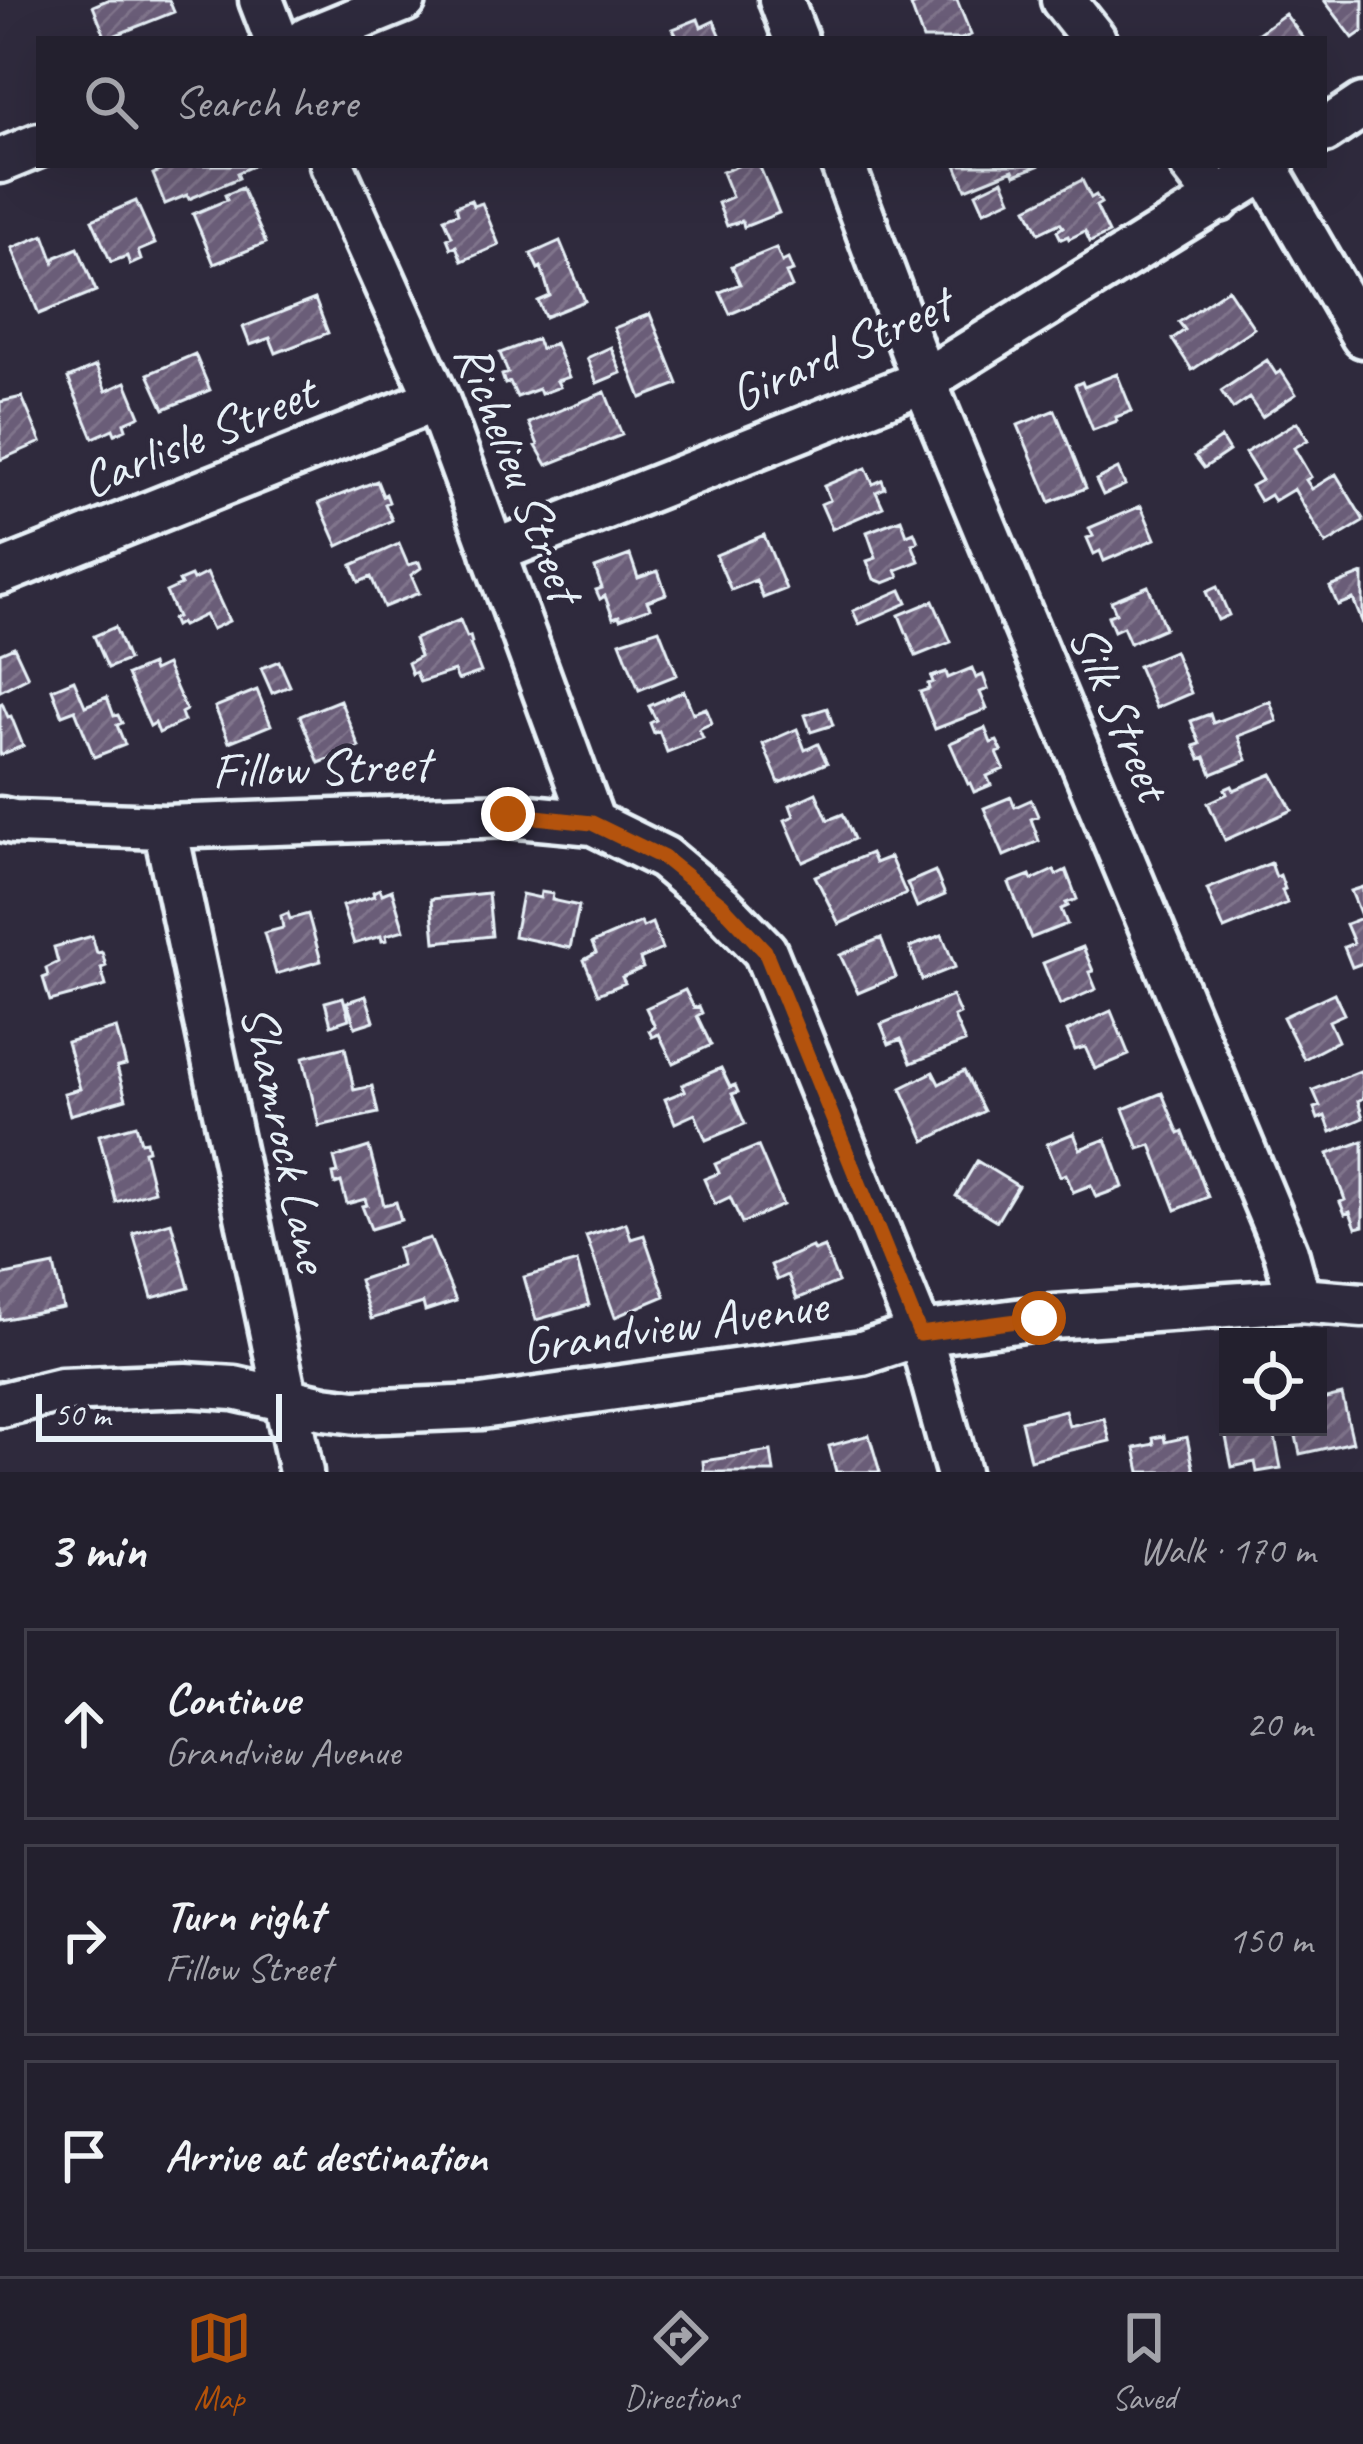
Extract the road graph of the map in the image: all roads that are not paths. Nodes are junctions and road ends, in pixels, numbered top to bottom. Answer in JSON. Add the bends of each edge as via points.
{"nodes":[{"id":1,"x":261,"y":0,"type":"edge"},
{"id":2,"x":404,"y":0,"type":"edge"},
{"id":3,"x":781,"y":0,"type":"edge"},
{"id":4,"x":1063,"y":0,"type":"edge"},
{"id":5,"x":275,"y":36,"type":"edge"},
{"id":6,"x":315,"y":36,"type":"edge"},
{"id":7,"x":795,"y":36,"type":"edge"},
{"id":8,"x":1092,"y":36,"type":"edge"},
{"id":9,"x":1363,"y":105,"type":"edge"},
{"id":10,"x":1327,"y":129,"type":"edge"},
{"id":11,"x":36,"y":147,"type":"edge"},
{"id":12,"x":0,"y":161,"type":"edge"},
{"id":13,"x":333,"y":168,"type":"edge"},
{"id":14,"x":844,"y":168,"type":"edge"},
{"id":15,"x":1194,"y":168,"type":"edge"},
{"id":16,"x":1267,"y":168,"type":"edge"},
{"id":17,"x":1270,"y":168,"type":"edge"},
{"id":18,"x":1219,"y":200,"type":"junction"},
{"id":19,"x":1363,"y":335,"type":"edge"},
{"id":20,"x":924,"y":381,"type":"junction"},
{"id":21,"x":436,"y":399,"type":"junction"},
{"id":22,"x":493,"y":552,"type":"junction"},
{"id":23,"x":0,"y":573,"type":"edge"},
{"id":24,"x":0,"y":819,"type":"edge"},
{"id":25,"x":592,"y":823,"type":"junction"},
{"id":26,"x":165,"y":827,"type":"junction"},
{"id":27,"x":1299,"y":1300,"type":"junction"},
{"id":28,"x":1363,"y":1304,"type":"edge"},
{"id":29,"x":920,"y":1334,"type":"junction"},
{"id":30,"x":286,"y":1397,"type":"junction"},
{"id":31,"x":0,"y":1405,"type":"edge"},
{"id":32,"x":301,"y":1472,"type":"edge"},
{"id":33,"x":958,"y":1472,"type":"edge"}],
"edges":[{"from":1,"to":5,"type":"street"},
{"from":2,"to":6,"type":"street"},
{"from":3,"to":7,"type":"street"},
{"from":4,"to":8,"type":"street"},
{"from":9,"to":10,"type":"street"},
{"from":11,"to":12,"type":"street"},
{"from":13,"to":21,"type":"street","name":"Richelieu Street"},
{"from":14,"to":20,"type":"street","name":"Silk Street"},
{"from":15,"to":18,"type":"street"},
{"from":16,"to":18,"type":"street","name":"Girard Street"},
{"from":17,"to":19,"type":"street"},
{"from":18,"to":20,"type":"street","name":"Girard Street"},
{"from":20,"to":22,"type":"street","name":"Girard Street"},
{"from":20,"to":27,"type":"street","name":"Silk Street","via":[[1286,1252]]},
{"from":21,"to":22,"type":"street","name":"Richelieu Street"},
{"from":21,"to":23,"type":"street","name":"Carlisle Street"},
{"from":22,"to":25,"type":"street","name":"Richelieu Street"},
{"from":24,"to":26,"type":"street","name":"Fillow Street"},
{"from":25,"to":26,"type":"street","name":"Fillow Street","via":[[508,814]]},
{"from":25,"to":29,"type":"street","name":"Fillow Street","via":[[664,858],[765,951]]},
{"from":26,"to":30,"type":"street","name":"Shamrock Lane"},
{"from":27,"to":28,"type":"street","name":"Grandview Avenue"},
{"from":27,"to":29,"type":"street","name":"Grandview Avenue"},
{"from":29,"to":30,"type":"street","name":"Grandview Avenue","via":[[862,1353],[481,1407],[356,1412]]},
{"from":29,"to":33,"type":"street","name":"Fillow Street"},
{"from":30,"to":31,"type":"street","name":"Grandview Avenue","via":[[187,1385],[61,1390]]},
{"from":30,"to":32,"type":"street","name":"Shamrock Lane"}]}
